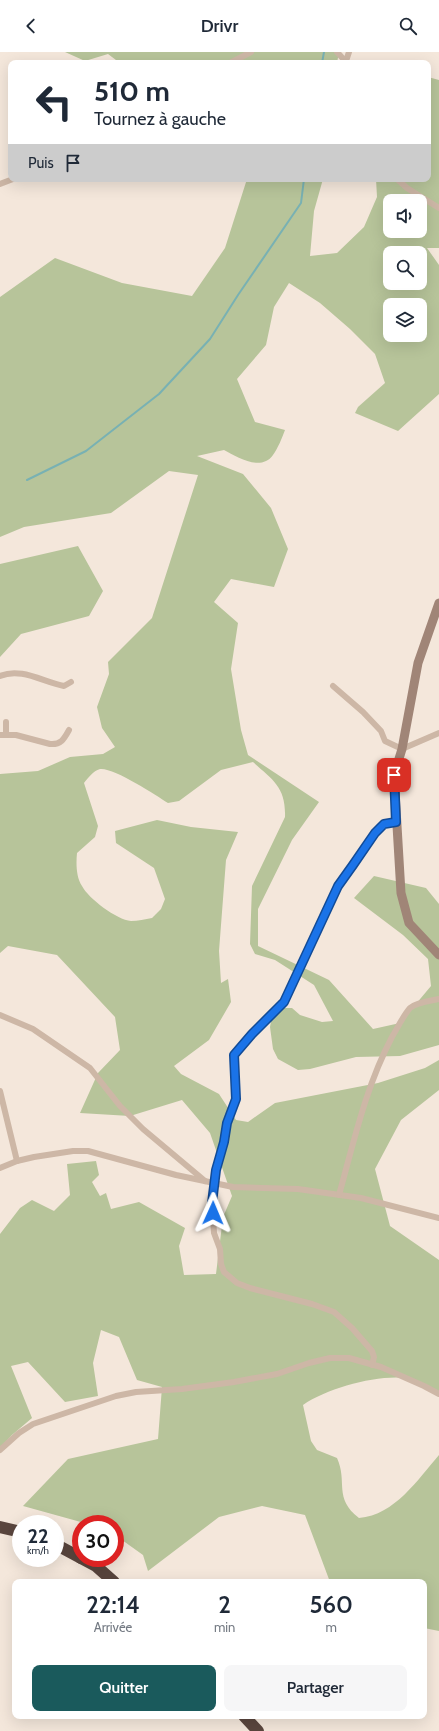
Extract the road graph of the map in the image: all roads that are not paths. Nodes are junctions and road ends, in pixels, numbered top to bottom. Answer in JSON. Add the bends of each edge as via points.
{"nodes":[{"id":1,"x":251,"y":52,"type":"edge"},
{"id":2,"x":337,"y":52,"type":"edge"},
{"id":3,"x":236,"y":60,"type":"edge"},
{"id":4,"x":344,"y":60,"type":"edge"},
{"id":5,"x":400,"y":182,"type":"edge"},
{"id":6,"x":439,"y":208,"type":"edge"},
{"id":7,"x":439,"y":603,"type":"edge"},
{"id":8,"x":0,"y":676,"type":"edge"},
{"id":9,"x":71,"y":682,"type":"dead end"},
{"id":10,"x":333,"y":686,"type":"dead end"},
{"id":11,"x":6,"y":722,"type":"dead end"},
{"id":12,"x":69,"y":730,"type":"dead end"},
{"id":13,"x":439,"y":733,"type":"edge"},
{"id":14,"x":3,"y":735,"type":"edge"},
{"id":15,"x":402,"y":749,"type":"junction"},
{"id":16,"x":396,"y":822,"type":"junction"},
{"id":17,"x":439,"y":955,"type":"edge"},
{"id":18,"x":439,"y":999,"type":"edge"},
{"id":19,"x":0,"y":1015,"type":"edge"},
{"id":20,"x":0,"y":1091,"type":"edge"},
{"id":21,"x":17,"y":1161,"type":"junction"},
{"id":22,"x":0,"y":1168,"type":"edge"},
{"id":23,"x":206,"y":1182,"type":"junction"},
{"id":24,"x":214,"y":1183,"type":"junction"},
{"id":25,"x":339,"y":1195,"type":"junction"},
{"id":26,"x":439,"y":1218,"type":"edge"},
{"id":27,"x":372,"y":1364,"type":"junction"},
{"id":28,"x":439,"y":1394,"type":"edge"},
{"id":29,"x":0,"y":1450,"type":"edge"},
{"id":30,"x":0,"y":1527,"type":"edge"},
{"id":31,"x":12,"y":1530,"type":"edge"},
{"id":32,"x":97,"y":1567,"type":"edge"},
{"id":33,"x":111,"y":1579,"type":"edge"},
{"id":34,"x":247,"y":1719,"type":"edge"},
{"id":35,"x":258,"y":1731,"type":"edge"}],
"edges":[{"from":1,"to":3,"type":"street"},
{"from":2,"to":4,"type":"street"},
{"from":5,"to":6,"type":"street"},
{"from":7,"to":15,"type":"street","via":[[418,664]]},
{"from":8,"to":9,"type":"street","via":[[15,673],[64,686]]},
{"from":10,"to":15,"type":"street","via":[[381,731],[385,741]]},
{"from":11,"to":14,"type":"street"},
{"from":12,"to":14,"type":"street","via":[[62,742],[57,744],[16,735]]},
{"from":13,"to":15,"type":"street"},
{"from":15,"to":16,"type":"street","via":[[394,775]]},
{"from":16,"to":17,"type":"street","via":[[401,893],[409,923]]},
{"from":16,"to":24,"type":"street","via":[[384,824],[375,833],[342,880],[284,1002],[234,1055],[236,1099],[227,1123]]},
{"from":18,"to":25,"type":"street","via":[[411,1007],[379,1062]]},
{"from":19,"to":23,"type":"street","via":[[33,1030],[90,1068],[120,1106],[143,1129]]},
{"from":20,"to":21,"type":"street"},
{"from":21,"to":22,"type":"street"},
{"from":21,"to":23,"type":"street","via":[[88,1151]]},
{"from":23,"to":24,"type":"street"},
{"from":24,"to":25,"type":"street","via":[[232,1187],[298,1189]]},
{"from":24,"to":27,"type":"street","via":[[214,1233],[224,1272],[250,1288],[334,1312],[372,1351]]},
{"from":25,"to":26,"type":"street","via":[[361,1198]]},
{"from":27,"to":28,"type":"street"},
{"from":27,"to":29,"type":"street","via":[[349,1358],[330,1358],[277,1374],[234,1382],[116,1396],[33,1424]]},
{"from":30,"to":31,"type":"highway"},
{"from":32,"to":33,"type":"highway"},
{"from":34,"to":35,"type":"highway"}]}
